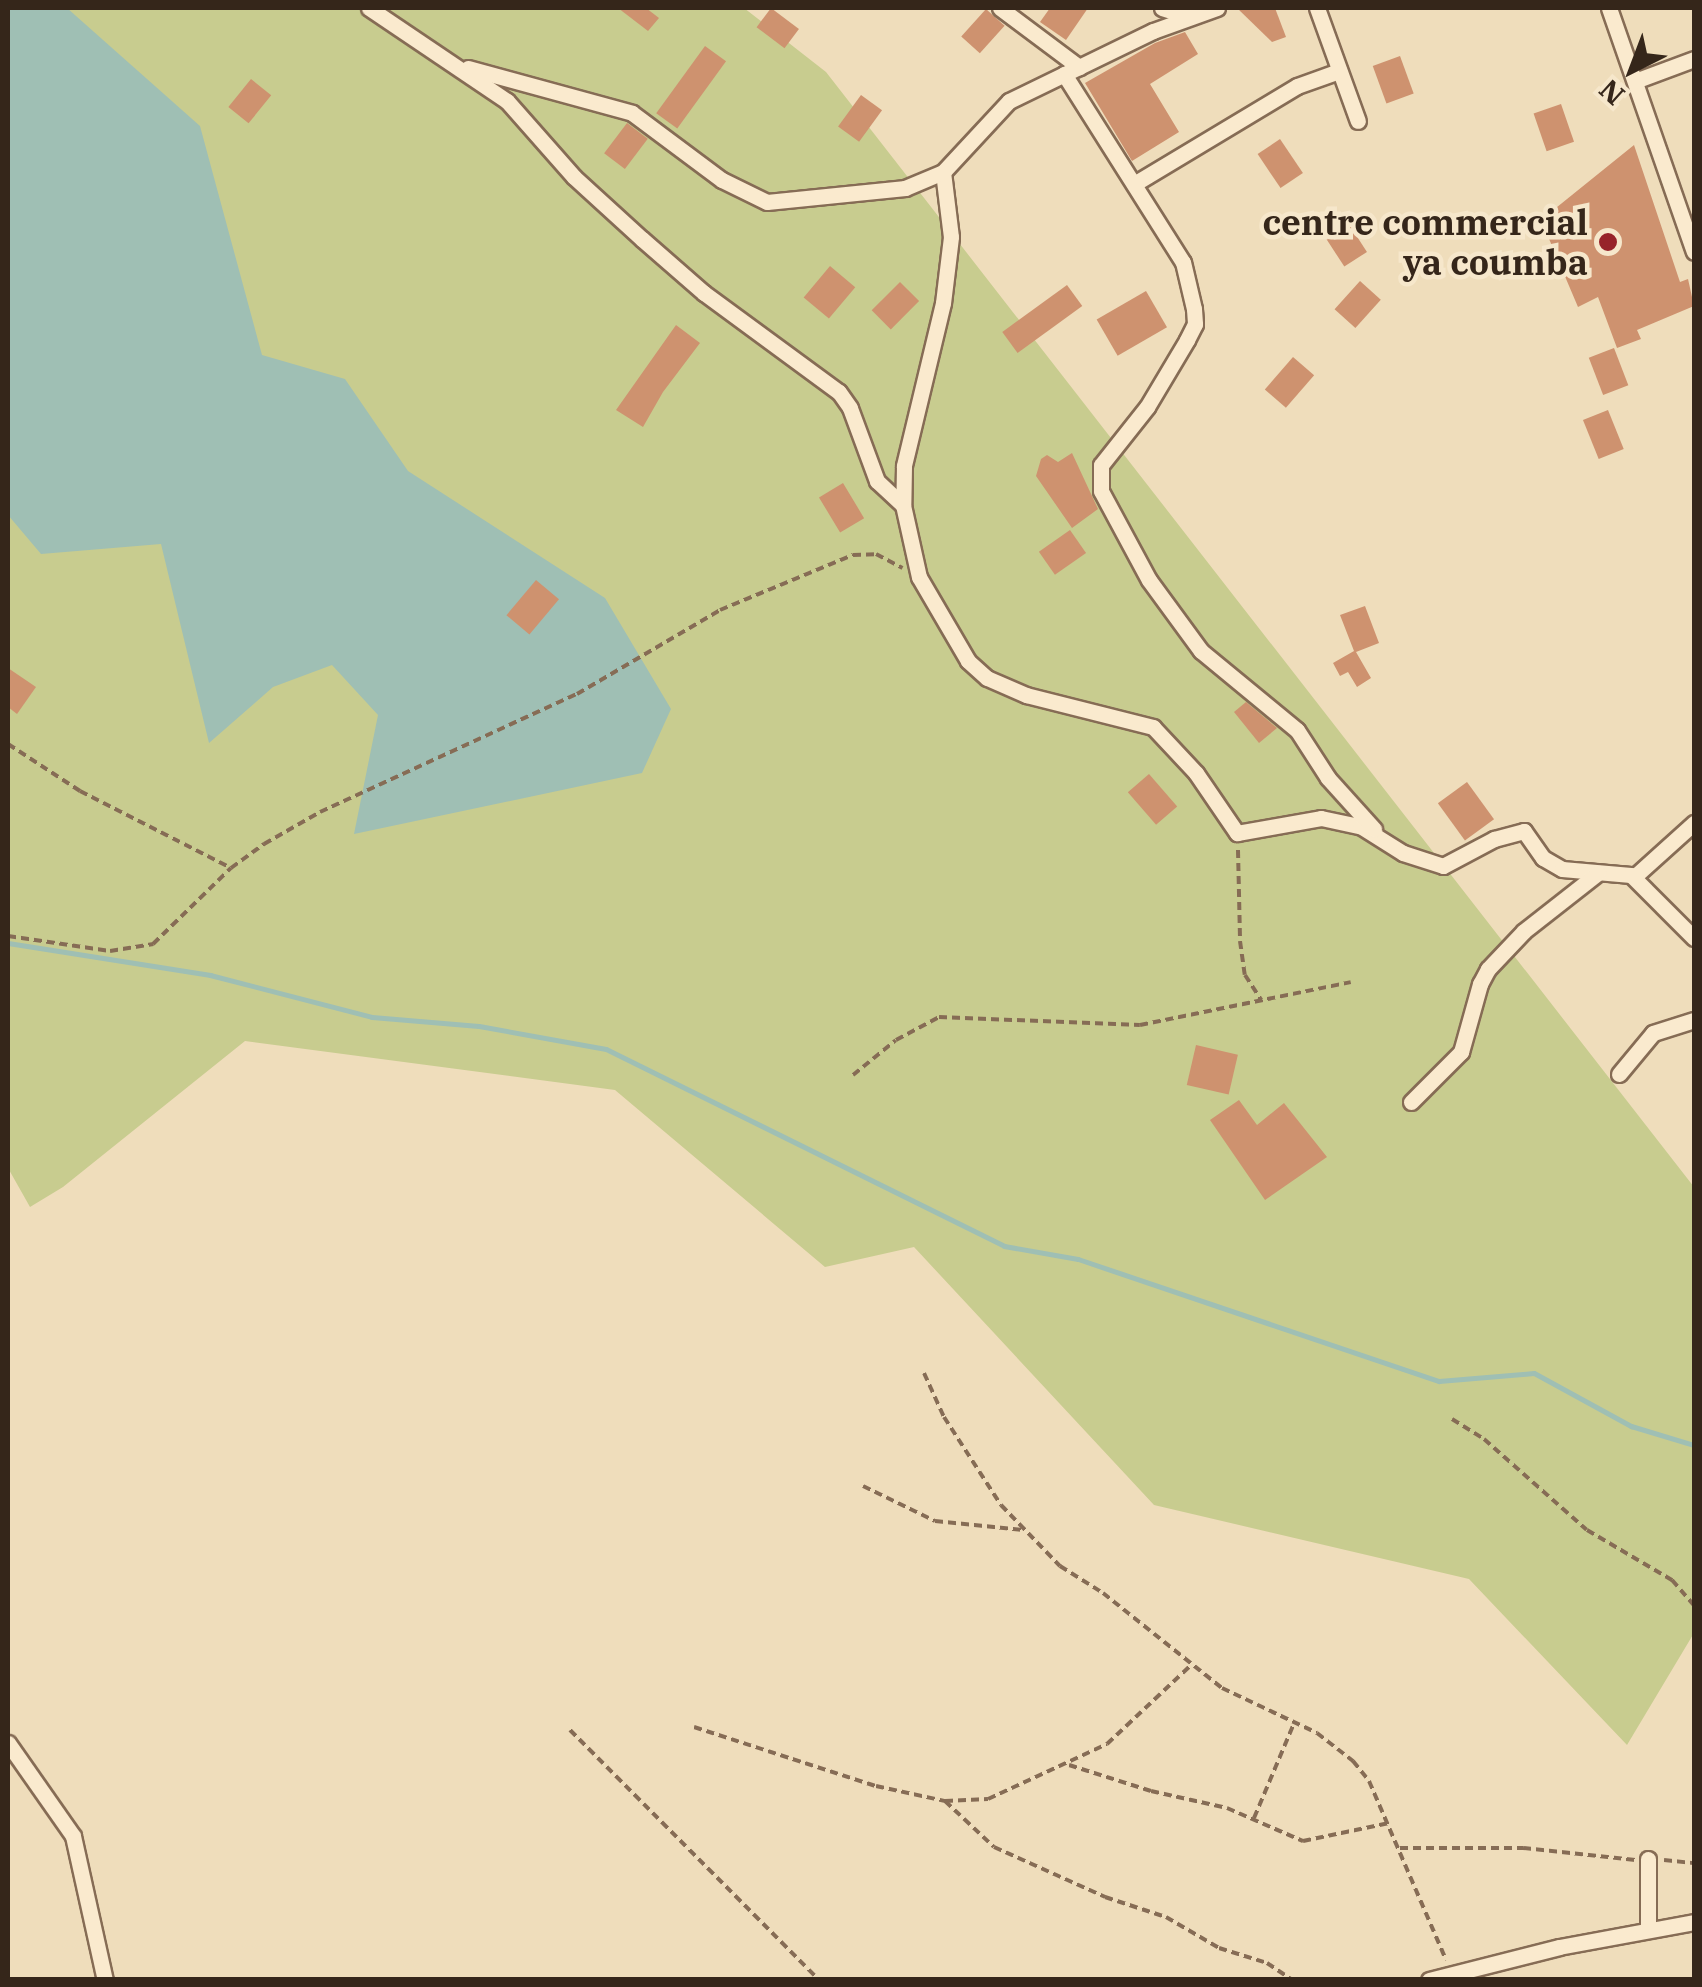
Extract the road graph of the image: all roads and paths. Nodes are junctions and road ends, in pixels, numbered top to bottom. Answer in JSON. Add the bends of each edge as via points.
{"nodes":[{"id":1,"x":369,"y":8,"type":"edge"},
{"id":2,"x":1000,"y":8,"type":"edge"},
{"id":3,"x":1162,"y":8,"type":"edge"},
{"id":4,"x":1217,"y":8,"type":"edge"},
{"id":5,"x":1317,"y":8,"type":"edge"},
{"id":6,"x":1609,"y":8,"type":"edge"},
{"id":7,"x":1190,"y":17,"type":"junction"},
{"id":8,"x":1694,"y":59,"type":"edge"},
{"id":9,"x":455,"y":64,"type":"junction"},
{"id":10,"x":1340,"y":70,"type":"junction"},
{"id":11,"x":1071,"y":71,"type":"junction"},
{"id":12,"x":1635,"y":81,"type":"junction"},
{"id":13,"x":1358,"y":121,"type":"dead end"},
{"id":14,"x":943,"y":172,"type":"junction"},
{"id":15,"x":1134,"y":184,"type":"junction"},
{"id":16,"x":1694,"y":252,"type":"edge"},
{"id":17,"x":902,"y":506,"type":"junction"},
{"id":18,"x":919,"y":577,"type":"junction"},
{"id":19,"x":8,"y":744,"type":"edge"},
{"id":20,"x":1694,"y":823,"type":"edge"},
{"id":21,"x":1237,"y":833,"type":"junction"},
{"id":22,"x":1380,"y":836,"type":"junction"},
{"id":23,"x":231,"y":868,"type":"junction"},
{"id":24,"x":1598,"y":873,"type":"junction"},
{"id":25,"x":1634,"y":877,"type":"junction"},
{"id":26,"x":8,"y":936,"type":"edge"},
{"id":27,"x":1694,"y":938,"type":"edge"},
{"id":28,"x":1351,"y":982,"type":"dead end"},
{"id":29,"x":1261,"y":1000,"type":"junction"},
{"id":30,"x":1694,"y":1020,"type":"edge"},
{"id":31,"x":1619,"y":1074,"type":"dead end"},
{"id":32,"x":853,"y":1075,"type":"dead end"},
{"id":33,"x":1411,"y":1102,"type":"dead end"},
{"id":34,"x":924,"y":1373,"type":"dead end"},
{"id":35,"x":1452,"y":1419,"type":"dead end"},
{"id":36,"x":863,"y":1486,"type":"dead end"},
{"id":37,"x":1023,"y":1530,"type":"junction"},
{"id":38,"x":1694,"y":1605,"type":"edge"},
{"id":39,"x":1191,"y":1665,"type":"junction"},
{"id":40,"x":1295,"y":1722,"type":"junction"},
{"id":41,"x":694,"y":1727,"type":"dead end"},
{"id":42,"x":570,"y":1730,"type":"dead end"},
{"id":43,"x":8,"y":1743,"type":"edge"},
{"id":44,"x":1068,"y":1765,"type":"junction"},
{"id":45,"x":944,"y":1801,"type":"junction"},
{"id":46,"x":1254,"y":1820,"type":"junction"},
{"id":47,"x":1389,"y":1824,"type":"junction"},
{"id":48,"x":1400,"y":1848,"type":"junction"},
{"id":49,"x":1648,"y":1859,"type":"junction"},
{"id":50,"x":1694,"y":1863,"type":"edge"},
{"id":51,"x":1694,"y":1922,"type":"edge"},
{"id":52,"x":1648,"y":1930,"type":"junction"},
{"id":53,"x":1451,"y":1973,"type":"junction"},
{"id":54,"x":105,"y":1980,"type":"edge"},
{"id":55,"x":819,"y":1980,"type":"edge"},
{"id":56,"x":1292,"y":1980,"type":"edge"},
{"id":57,"x":1429,"y":1980,"type":"edge"}],
"edges":[{"from":1,"to":9,"type":"street"},
{"from":2,"to":11,"type":"street"},
{"from":3,"to":7,"type":"street"},
{"from":4,"to":7,"type":"street"},
{"from":5,"to":10,"type":"street"},
{"from":6,"to":12,"type":"street"},
{"from":7,"to":11,"type":"street"},
{"from":8,"to":12,"type":"street"},
{"from":9,"to":14,"type":"street","via":[[632,113],[722,180],[767,202],[905,188]]},
{"from":9,"to":17,"type":"street","via":[[507,100],[574,177],[680,271],[839,392],[877,481]]},
{"from":10,"to":13,"type":"street"},
{"from":10,"to":15,"type":"street","via":[[1298,86]]},
{"from":11,"to":14,"type":"street","via":[[1000,108]]},
{"from":11,"to":15,"type":"street"},
{"from":12,"to":16,"type":"street"},
{"from":14,"to":17,"type":"street","via":[[950,252],[908,437]]},
{"from":15,"to":22,"type":"street","via":[[1184,262],[1195,324],[1146,407],[1109,451],[1098,478],[1101,491],[1149,580],[1201,651],[1297,730],[1328,778]]},
{"from":17,"to":18,"type":"street"},
{"from":18,"to":21,"type":"street","via":[[968,661],[988,678],[1026,695],[1153,727],[1196,772]]},
{"from":18,"to":23,"type":"path","via":[[876,554],[853,555],[788,581],[694,624],[577,694],[320,812]]},
{"from":19,"to":23,"type":"path","via":[[80,791]]},
{"from":20,"to":25,"type":"street"},
{"from":21,"to":22,"type":"street","via":[[1316,818]]},
{"from":21,"to":29,"type":"path","via":[[1240,941],[1246,975]]},
{"from":22,"to":24,"type":"street","via":[[1443,866],[1524,831],[1546,860],[1570,872]]},
{"from":23,"to":26,"type":"path","via":[[172,930],[134,950]]},
{"from":24,"to":25,"type":"street"},
{"from":24,"to":33,"type":"street","via":[[1488,969],[1461,1052]]},
{"from":25,"to":27,"type":"street"},
{"from":28,"to":29,"type":"path"},
{"from":29,"to":32,"type":"path","via":[[1140,1025],[939,1017]]},
{"from":30,"to":31,"type":"street","via":[[1652,1033]]},
{"from":34,"to":37,"type":"path","via":[[968,1455]]},
{"from":35,"to":38,"type":"path","via":[[1484,1439],[1586,1530],[1672,1580]]},
{"from":36,"to":37,"type":"path","via":[[935,1521]]},
{"from":37,"to":39,"type":"path"},
{"from":39,"to":40,"type":"path","via":[[1233,1694]]},
{"from":39,"to":44,"type":"path","via":[[1130,1728]]},
{"from":40,"to":46,"type":"path"},
{"from":40,"to":47,"type":"path","via":[[1353,1761]]},
{"from":41,"to":45,"type":"path","via":[[841,1776]]},
{"from":42,"to":55,"type":"path"},
{"from":43,"to":54,"type":"street","via":[[73,1836]]},
{"from":44,"to":45,"type":"path","via":[[998,1797]]},
{"from":44,"to":46,"type":"path"},
{"from":45,"to":56,"type":"path","via":[[1004,1852],[1166,1917]]},
{"from":46,"to":47,"type":"path","via":[[1314,1842]]},
{"from":47,"to":48,"type":"path"},
{"from":48,"to":49,"type":"path","via":[[1522,1848]]},
{"from":48,"to":53,"type":"path"},
{"from":49,"to":50,"type":"path"},
{"from":49,"to":52,"type":"street"},
{"from":51,"to":52,"type":"street"},
{"from":52,"to":53,"type":"street"},
{"from":53,"to":57,"type":"street"}]}
